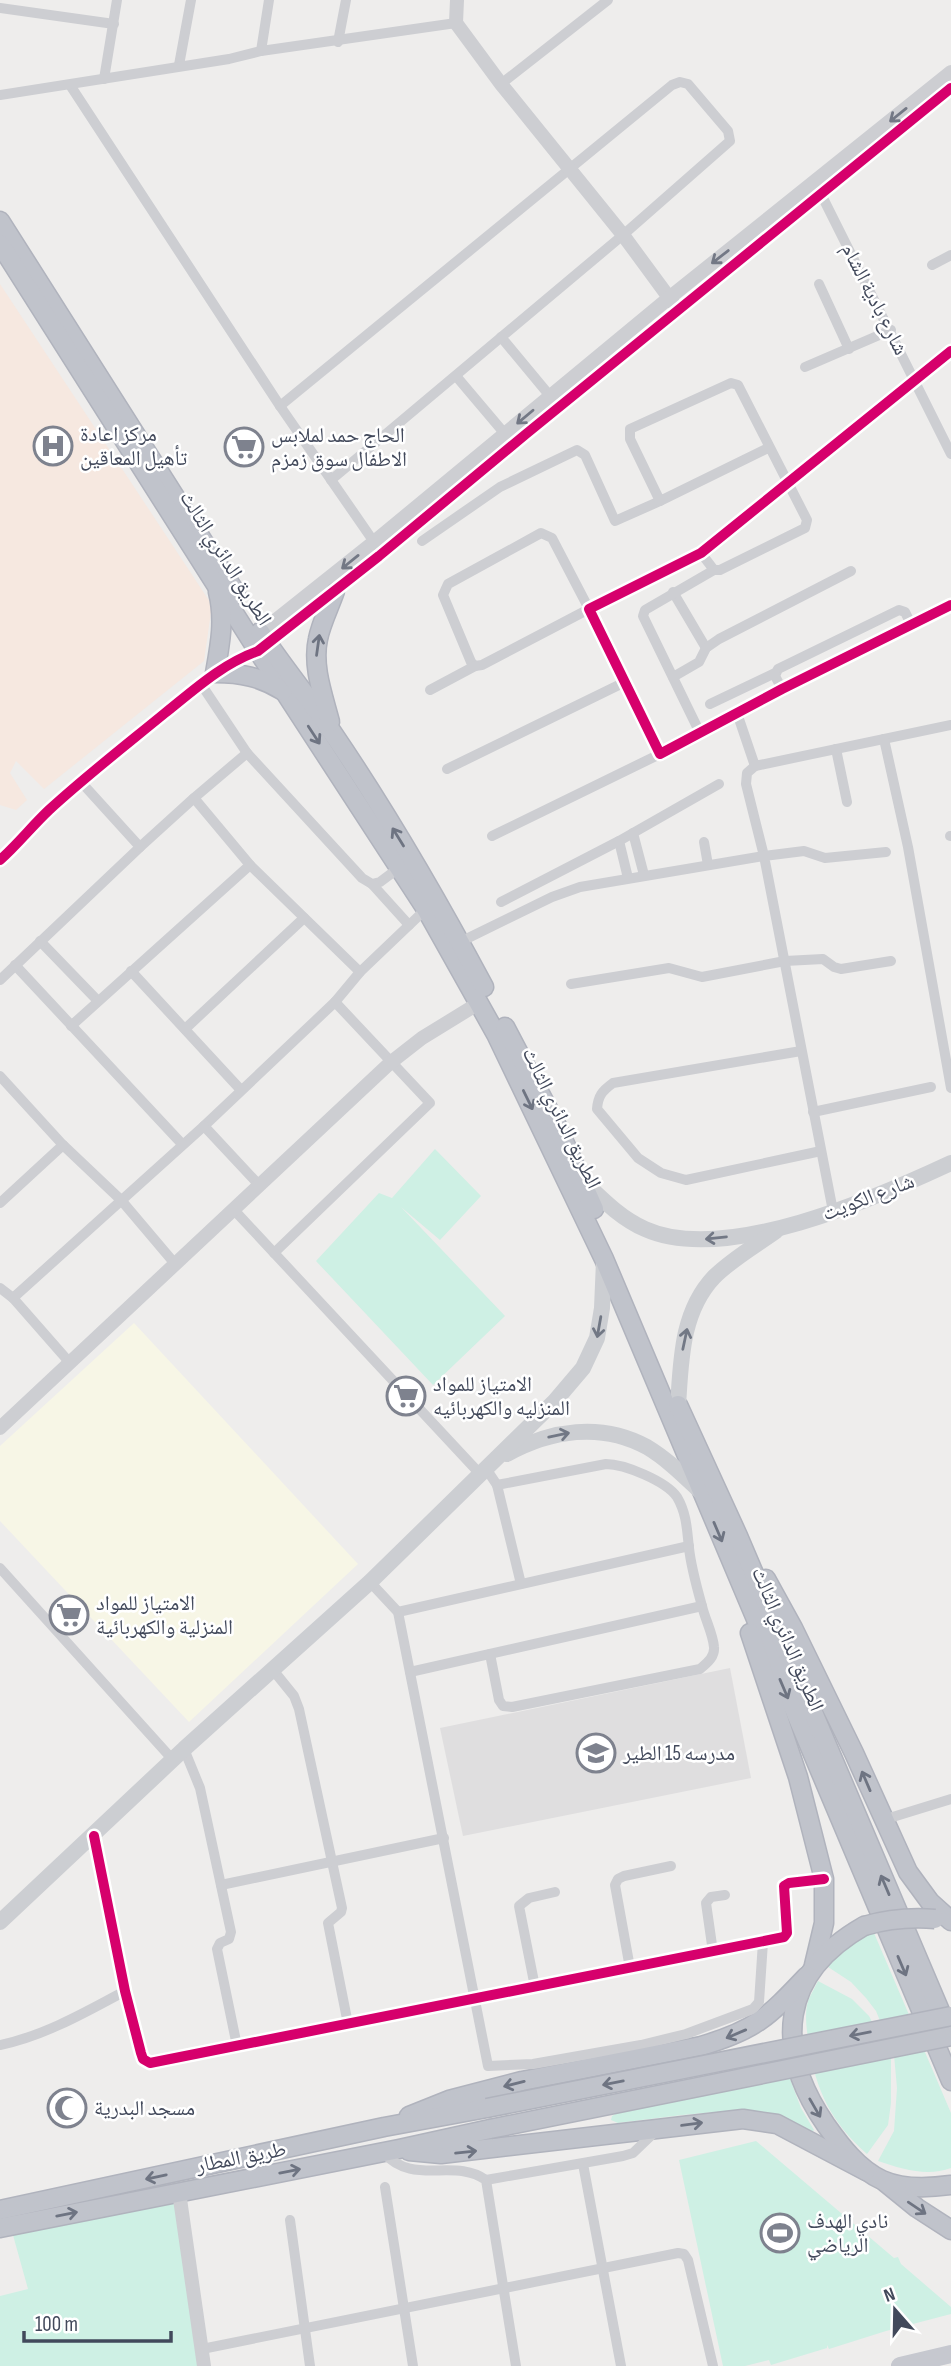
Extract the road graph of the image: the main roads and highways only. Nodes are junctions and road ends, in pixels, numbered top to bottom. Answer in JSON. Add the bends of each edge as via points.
{"nodes":[{"id":1,"x":0,"y":220,"type":"edge"},
{"id":2,"x":0,"y":244,"type":"edge"},
{"id":3,"x":215,"y":584,"type":"junction"},
{"id":4,"x":335,"y":591,"type":"road end"},
{"id":5,"x":259,"y":641,"type":"junction"},
{"id":6,"x":286,"y":693,"type":"junction"},
{"id":7,"x":334,"y":735,"type":"junction"},
{"id":8,"x":951,"y":1163,"type":"edge"},
{"id":9,"x":578,"y":1175,"type":"junction"},
{"id":10,"x":783,"y":1226,"type":"junction"},
{"id":11,"x":604,"y":1259,"type":"junction"},
{"id":12,"x":678,"y":1406,"type":"junction"},
{"id":13,"x":488,"y":1469,"type":"junction"},
{"id":14,"x":701,"y":1492,"type":"junction"},
{"id":15,"x":738,"y":1536,"type":"junction"},
{"id":16,"x":729,"y":1559,"type":"junction"},
{"id":17,"x":0,"y":1922,"type":"edge"},
{"id":18,"x":946,"y":1922,"type":"edge"},
{"id":19,"x":811,"y":1971,"type":"junction"},
{"id":20,"x":951,"y":2016,"type":"edge"},
{"id":21,"x":951,"y":2037,"type":"edge"},
{"id":22,"x":951,"y":2081,"type":"edge"},
{"id":23,"x":384,"y":2127,"type":"junction"},
{"id":24,"x":391,"y":2150,"type":"junction"},
{"id":25,"x":866,"y":2171,"type":"junction"},
{"id":26,"x":885,"y":2182,"type":"junction"},
{"id":27,"x":951,"y":2185,"type":"edge"},
{"id":28,"x":0,"y":2210,"type":"edge"},
{"id":29,"x":0,"y":2228,"type":"edge"},
{"id":30,"x":951,"y":2230,"type":"edge"},
{"id":31,"x":951,"y":2354,"type":"edge"},
{"id":32,"x":900,"y":2366,"type":"edge"}],
"edges":[{"from":1,"to":5,"type":"highway","name":"الطريق الدائري الثالث"},
{"from":2,"to":3,"type":"highway","name":"الطريق الدائري الثالث"},
{"from":3,"to":5,"type":"highway","name":"الطريق الدائري الثالث"},
{"from":3,"to":6,"type":"highway","via":[[222,629],[208,678],[249,675]]},
{"from":7,"to":4,"type":"highway","one_way":true,"via":[[317,657],[318,638]]},
{"from":5,"to":6,"type":"highway","name":"الطريق الدائري الثالث"},
{"from":5,"to":7,"type":"highway","name":"الطريق الدائري الثالث"},
{"from":6,"to":11,"type":"highway","name":"الطريق الدائري الثالث","one_way":true,"via":[[400,867],[479,1003]]},
{"from":9,"to":7,"type":"highway","name":"الطريق الدائري الثالث","one_way":true,"via":[[558,1128],[440,904]]},
{"from":8,"to":10,"type":"main road","name":"شارع الكويت","via":[[886,1192]]},
{"from":10,"to":9,"type":"main road","name":"شارع الكويت","one_way":true,"via":[[715,1238],[675,1238],[631,1222]]},
{"from":9,"to":12,"type":"highway","name":"الطريق الدائري الثالث"},
{"from":12,"to":10,"type":"main road","name":"شارع الكويت","one_way":true,"via":[[683,1340],[699,1296],[732,1261]]},
{"from":11,"to":13,"type":"main road","one_way":true,"via":[[597,1338],[583,1368]]},
{"from":11,"to":14,"type":"highway","name":"الطريق الدائري الثالث"},
{"from":12,"to":15,"type":"highway","name":"الطريق الدائري الثالث"},
{"from":13,"to":14,"type":"main road","one_way":true,"via":[[551,1436],[597,1431],[646,1447]]},
{"from":13,"to":17,"type":"main road"},
{"from":14,"to":16,"type":"highway","name":"الطريق الدائري الثالث","one_way":true},
{"from":18,"to":15,"type":"highway","one_way":true,"via":[[916,1885],[793,1628]]},
{"from":21,"to":15,"type":"highway","name":"الطريق الدائري الثالث","one_way":true},
{"from":16,"to":19,"type":"highway","via":[[824,1879],[824,1923]]},
{"from":16,"to":22,"type":"highway","name":"الطريق الدائري الثالث","one_way":true},
{"from":18,"to":19,"type":"highway","bridge":true,"via":[[909,1917],[864,1926],[837,1944]]},
{"from":19,"to":23,"type":"highway","one_way":true,"via":[[771,2014],[730,2038],[522,2081],[449,2100]]},
{"from":19,"to":25,"type":"highway","one_way":true,"via":[[799,1993],[792,2027],[799,2074],[831,2133]]},
{"from":20,"to":23,"type":"highway","name":"طريق المطار","one_way":true,"bridge":true},
{"from":21,"to":24,"type":"highway","name":"طريق المطار","bridge":true},
{"from":23,"to":28,"type":"highway","name":"طريق المطار","one_way":true},
{"from":24,"to":25,"type":"highway","one_way":true,"via":[[441,2154],[743,2119],[791,2130]]},
{"from":29,"to":24,"type":"highway","name":"طريق المطار","one_way":true},
{"from":25,"to":26,"type":"highway"},
{"from":26,"to":27,"type":"highway"},
{"from":26,"to":30,"type":"highway","one_way":true},
{"from":31,"to":32,"type":"main road"}]}
